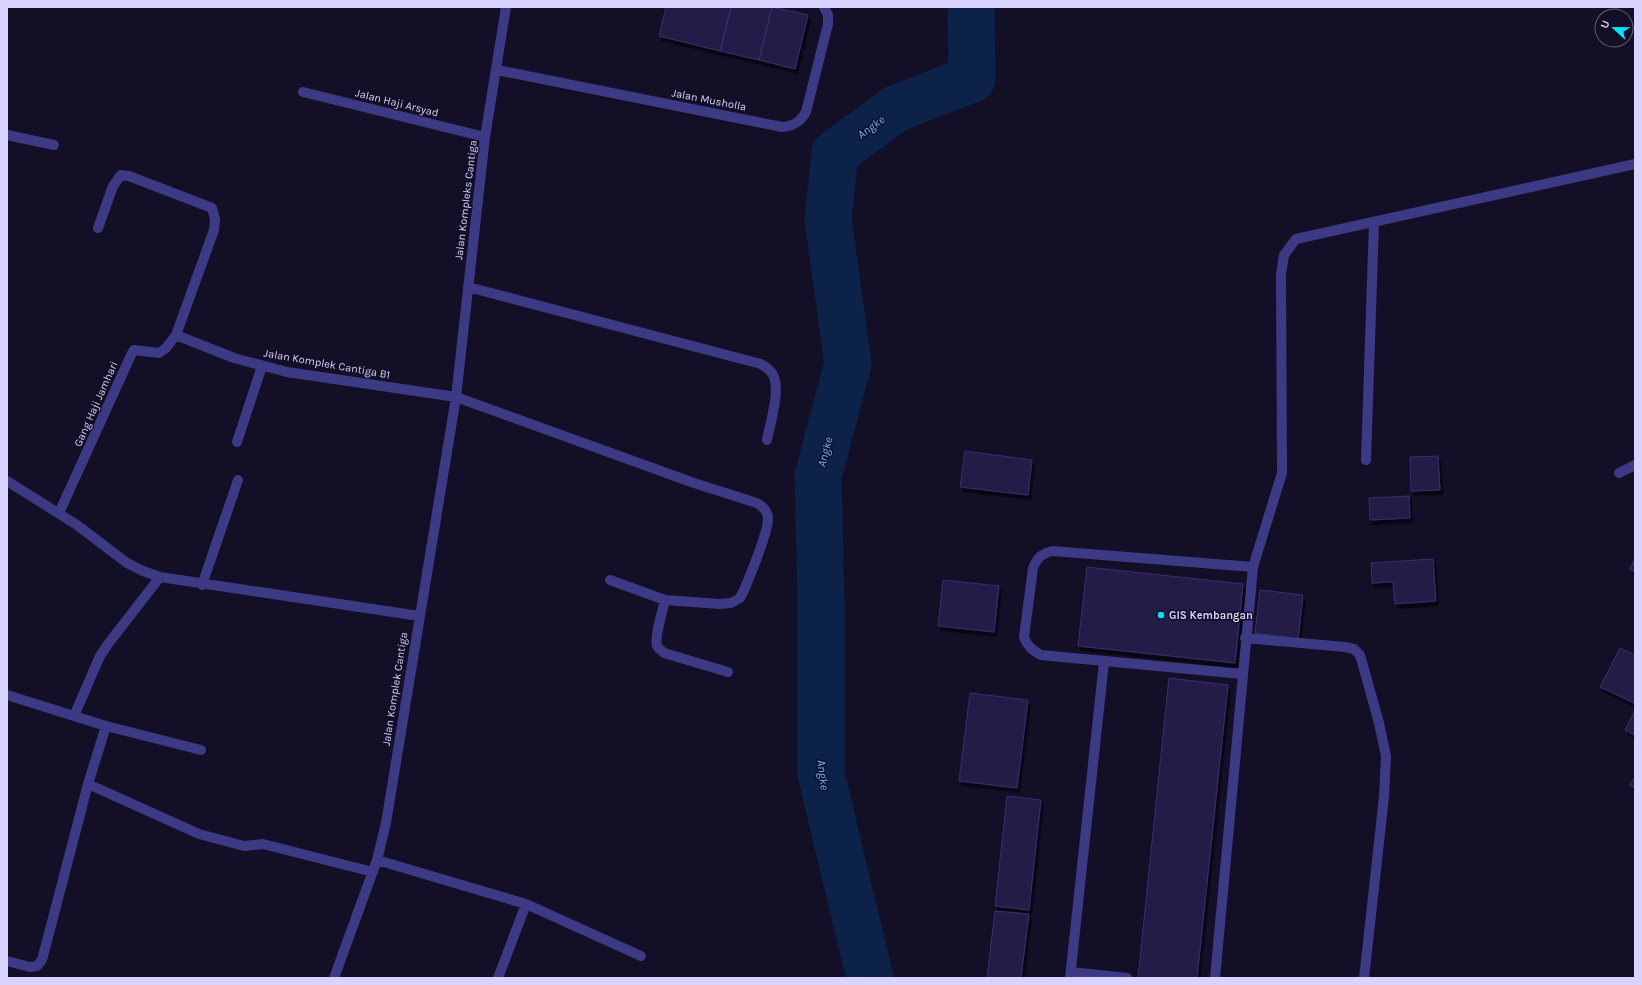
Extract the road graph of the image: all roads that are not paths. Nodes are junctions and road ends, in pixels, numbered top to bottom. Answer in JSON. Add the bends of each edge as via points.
{"nodes":[{"id":1,"x":506,"y":7,"type":"edge"},
{"id":2,"x":825,"y":8,"type":"edge"},
{"id":3,"x":497,"y":70,"type":"junction"},
{"id":4,"x":303,"y":92,"type":"dead end"},
{"id":5,"x":7,"y":136,"type":"edge"},
{"id":6,"x":485,"y":137,"type":"junction"},
{"id":7,"x":54,"y":145,"type":"dead end"},
{"id":8,"x":1635,"y":164,"type":"edge"},
{"id":9,"x":1374,"y":222,"type":"junction"},
{"id":10,"x":98,"y":228,"type":"dead end"},
{"id":11,"x":468,"y":287,"type":"junction"},
{"id":12,"x":176,"y":335,"type":"junction"},
{"id":13,"x":262,"y":366,"type":"junction"},
{"id":14,"x":456,"y":397,"type":"junction"},
{"id":15,"x":767,"y":440,"type":"dead end"},
{"id":16,"x":237,"y":442,"type":"dead end"},
{"id":17,"x":1366,"y":460,"type":"dead end"},
{"id":18,"x":1635,"y":465,"type":"edge"},
{"id":19,"x":1619,"y":473,"type":"dead end"},
{"id":20,"x":238,"y":480,"type":"dead end"},
{"id":21,"x":7,"y":481,"type":"edge"},
{"id":22,"x":59,"y":513,"type":"junction"},
{"id":23,"x":1253,"y":567,"type":"junction"},
{"id":24,"x":160,"y":577,"type":"junction"},
{"id":25,"x":610,"y":580,"type":"dead end"},
{"id":26,"x":202,"y":585,"type":"junction"},
{"id":27,"x":665,"y":600,"type":"junction"},
{"id":28,"x":419,"y":616,"type":"junction"},
{"id":29,"x":1245,"y":638,"type":"junction"},
{"id":30,"x":1104,"y":662,"type":"junction"},
{"id":31,"x":728,"y":672,"type":"dead end"},
{"id":32,"x":1242,"y":674,"type":"junction"},
{"id":33,"x":7,"y":696,"type":"edge"},
{"id":34,"x":74,"y":716,"type":"junction"},
{"id":35,"x":106,"y":726,"type":"junction"},
{"id":36,"x":201,"y":750,"type":"dead end"},
{"id":37,"x":88,"y":784,"type":"junction"},
{"id":38,"x":377,"y":860,"type":"junction"},
{"id":39,"x":373,"y":872,"type":"junction"},
{"id":40,"x":526,"y":904,"type":"junction"},
{"id":41,"x":641,"y":956,"type":"dead end"},
{"id":42,"x":7,"y":961,"type":"edge"},
{"id":43,"x":1071,"y":975,"type":"edge"},
{"id":44,"x":334,"y":978,"type":"edge"},
{"id":45,"x":498,"y":978,"type":"edge"},
{"id":46,"x":1127,"y":978,"type":"edge"},
{"id":47,"x":1215,"y":978,"type":"edge"},
{"id":48,"x":1364,"y":978,"type":"edge"}],
"edges":[{"from":1,"to":3,"type":"street","name":"Jalan Kompleks Cantiga"},
{"from":2,"to":3,"type":"street","name":"Jalan Musholla","via":[[828,24],[806,112],[797,124],[790,126],[774,125]]},
{"from":3,"to":6,"type":"street","name":"Jalan Kompleks Cantiga"},
{"from":4,"to":6,"type":"street","name":"Jalan Haji Arsyad"},
{"from":5,"to":7,"type":"street"},
{"from":6,"to":11,"type":"street","name":"Jalan Kompleks Cantiga"},
{"from":8,"to":9,"type":"street"},
{"from":9,"to":17,"type":"street"},
{"from":9,"to":23,"type":"street","via":[[1296,239],[1284,255],[1281,274],[1282,473]]},
{"from":10,"to":12,"type":"street","via":[[113,186],[121,175],[212,208],[214,230]]},
{"from":11,"to":14,"type":"street","name":"Jalan Kompleks Cantiga"},
{"from":11,"to":15,"type":"street","via":[[761,364],[774,377],[776,391]]},
{"from":12,"to":13,"type":"street","name":"Jalan Komplek Cantiga B1"},
{"from":12,"to":22,"type":"street","name":"Gang Haji Jamhari","via":[[159,353],[134,350]]},
{"from":13,"to":14,"type":"street","name":"Jalan Komplek Cantiga B1"},
{"from":13,"to":16,"type":"street"},
{"from":14,"to":27,"type":"street","name":"Jalan Komplek Cantiga B1","via":[[763,507],[768,516],[768,526],[740,598],[731,603],[720,604]]},
{"from":14,"to":28,"type":"street","name":"Jalan Komplek Cantiga"},
{"from":18,"to":19,"type":"street"},
{"from":20,"to":26,"type":"street"},
{"from":21,"to":22,"type":"street"},
{"from":22,"to":24,"type":"street","via":[[127,563]]},
{"from":23,"to":29,"type":"street"},
{"from":23,"to":30,"type":"street","via":[[1052,551],[1042,554],[1037,558],[1033,568],[1024,637],[1028,646],[1041,655]]},
{"from":24,"to":26,"type":"street"},
{"from":24,"to":34,"type":"street","via":[[100,656]]},
{"from":25,"to":27,"type":"street"},
{"from":26,"to":28,"type":"street"},
{"from":27,"to":31,"type":"street","via":[[657,638],[660,649],[664,653]]},
{"from":28,"to":38,"type":"street","name":"Jalan Komplek Cantiga","via":[[386,823]]},
{"from":29,"to":32,"type":"street"},
{"from":29,"to":48,"type":"street","via":[[1345,647],[1354,649],[1360,655],[1386,756],[1384,797]]},
{"from":30,"to":32,"type":"street"},
{"from":30,"to":43,"type":"street"},
{"from":32,"to":47,"type":"street"},
{"from":33,"to":34,"type":"street"},
{"from":34,"to":35,"type":"street"},
{"from":35,"to":36,"type":"street"},
{"from":35,"to":37,"type":"street"},
{"from":37,"to":39,"type":"street","via":[[199,834],[244,846],[263,844]]},
{"from":37,"to":42,"type":"street","via":[[42,960],[37,966],[30,967]]},
{"from":38,"to":39,"type":"street","name":"Jalan Komplek Cantiga"},
{"from":38,"to":40,"type":"street"},
{"from":39,"to":44,"type":"street","name":"Jalan Komplek Cantiga"},
{"from":40,"to":41,"type":"street"},
{"from":40,"to":45,"type":"street"},
{"from":43,"to":46,"type":"street"}]}
